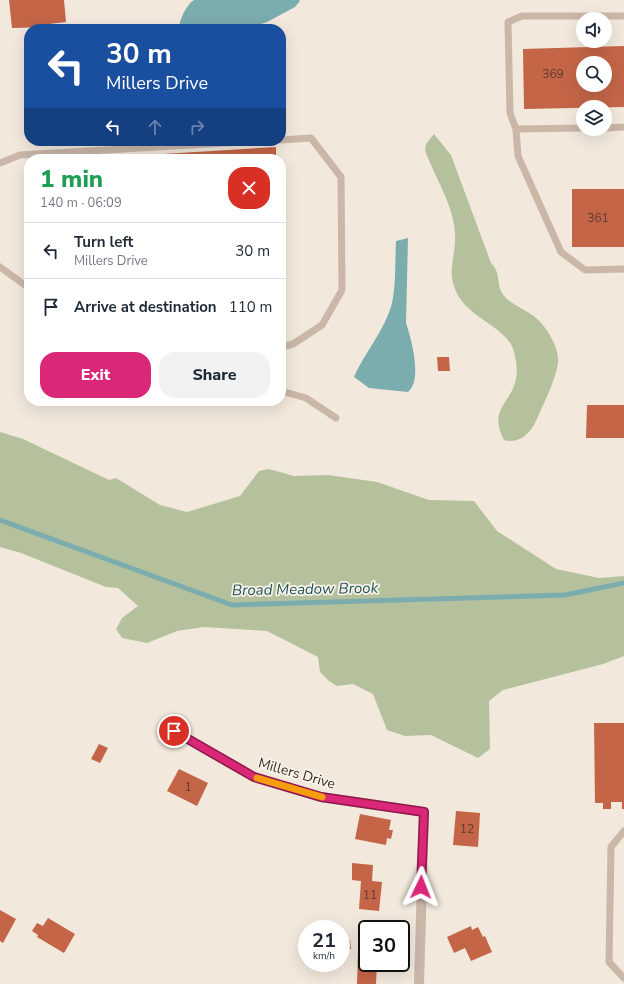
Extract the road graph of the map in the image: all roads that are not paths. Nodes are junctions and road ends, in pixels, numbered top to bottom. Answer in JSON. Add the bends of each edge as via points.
{"nodes":[{"id":1,"x":624,"y":16,"type":"edge"},
{"id":2,"x":624,"y":127,"type":"edge"},
{"id":3,"x":576,"y":128,"type":"edge"},
{"id":4,"x":612,"y":128,"type":"edge"},
{"id":5,"x":516,"y":129,"type":"junction"},
{"id":6,"x":286,"y":140,"type":"edge"},
{"id":7,"x":167,"y":146,"type":"edge"},
{"id":8,"x":0,"y":164,"type":"edge"},
{"id":9,"x":0,"y":267,"type":"edge"},
{"id":10,"x":624,"y":269,"type":"edge"},
{"id":11,"x":24,"y":284,"type":"edge"},
{"id":12,"x":286,"y":346,"type":"edge"},
{"id":13,"x":286,"y":392,"type":"edge"},
{"id":14,"x":336,"y":418,"type":"dead end"},
{"id":15,"x":174,"y":731,"type":"dead end"},
{"id":16,"x":624,"y":831,"type":"edge"},
{"id":17,"x":624,"y":978,"type":"edge"},
{"id":18,"x":419,"y":984,"type":"edge"}],
"edges":[{"from":1,"to":5,"type":"lane","via":[[522,16],[508,22],[510,113]]},
{"from":2,"to":4,"type":"lane"},
{"from":3,"to":5,"type":"lane"},
{"from":5,"to":10,"type":"lane","via":[[518,156],[561,252],[585,270]]},
{"from":6,"to":12,"type":"lane","via":[[311,138],[341,177],[342,290],[322,325]]},
{"from":7,"to":8,"type":"lane","via":[[20,154]]},
{"from":9,"to":11,"type":"lane"},
{"from":13,"to":14,"type":"lane","via":[[306,398]]},
{"from":15,"to":18,"type":"street","name":"Millers Drive","via":[[254,777],[321,797],[424,812]]},
{"from":16,"to":17,"type":"lane","via":[[611,848],[609,962]]}]}
